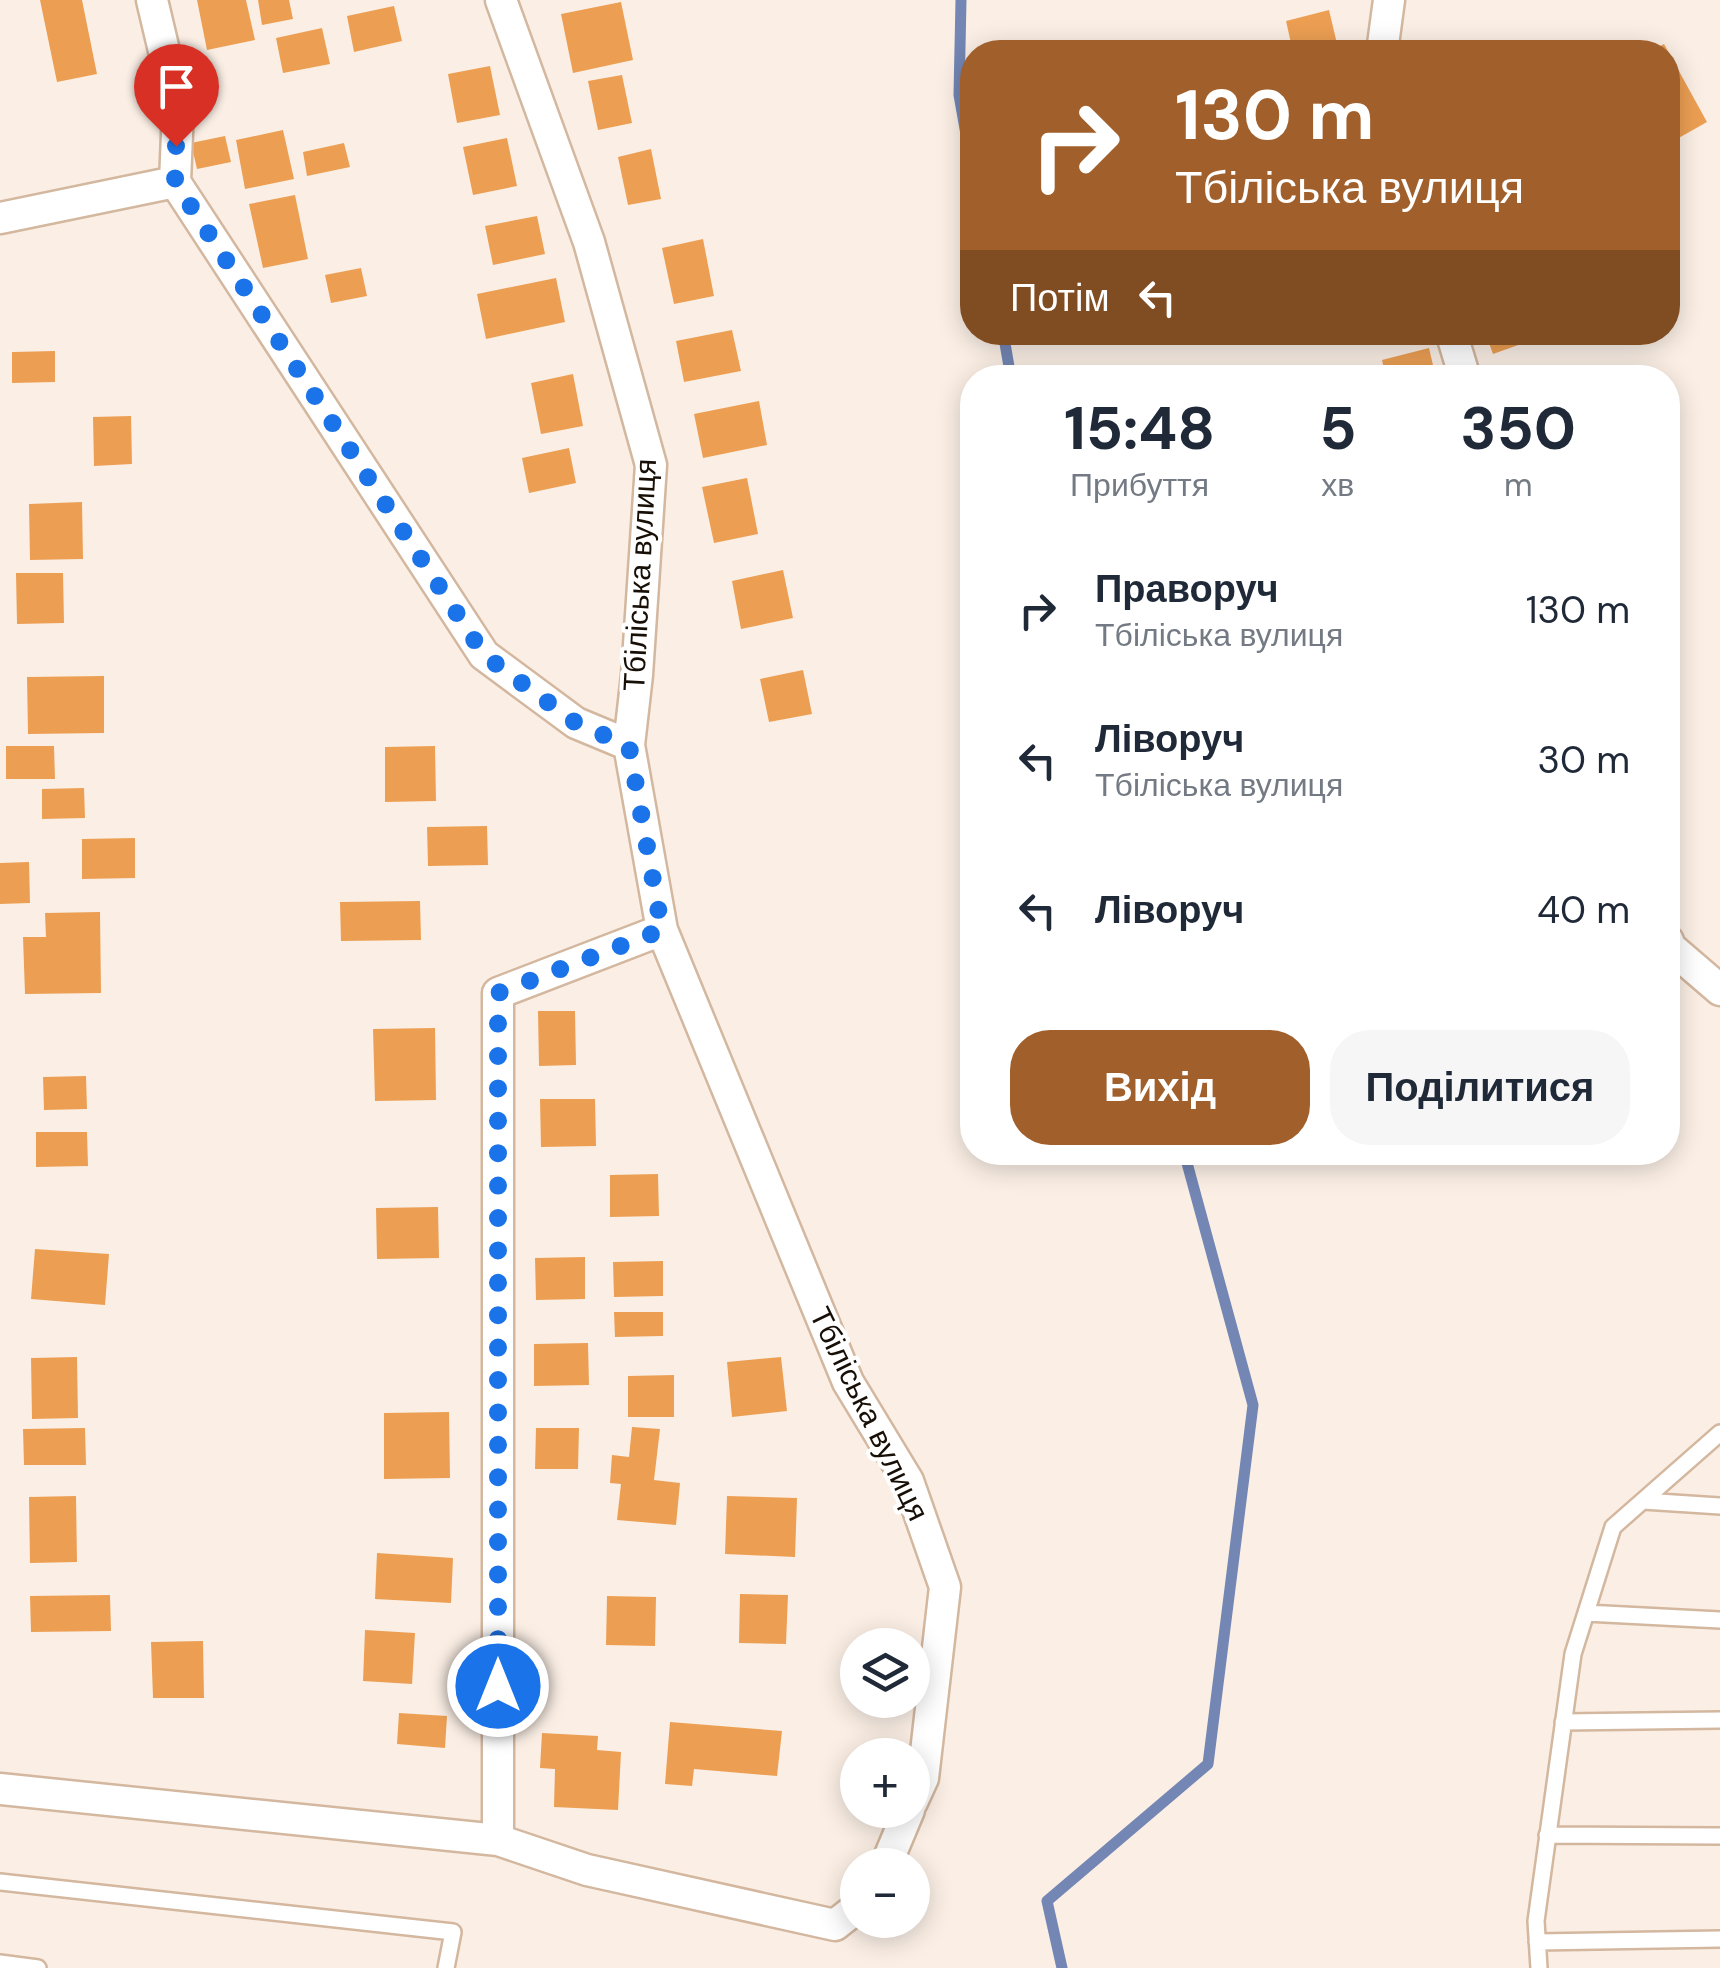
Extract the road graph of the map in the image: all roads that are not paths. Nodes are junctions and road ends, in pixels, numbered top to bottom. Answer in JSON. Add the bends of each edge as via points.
{"nodes":[{"id":1,"x":152,"y":0,"type":"edge"},
{"id":2,"x":501,"y":0,"type":"edge"},
{"id":3,"x":1389,"y":0,"type":"edge"},
{"id":4,"x":1384,"y":40,"type":"edge"},
{"id":5,"x":175,"y":182,"type":"junction"},
{"id":6,"x":0,"y":218,"type":"edge"},
{"id":7,"x":629,"y":746,"type":"junction"},
{"id":8,"x":662,"y":930,"type":"junction"},
{"id":9,"x":1680,"y":956,"type":"edge"},
{"id":10,"x":1720,"y":990,"type":"edge"},
{"id":11,"x":1720,"y":1433,"type":"edge"},
{"id":12,"x":1642,"y":1502,"type":"junction"},
{"id":13,"x":1720,"y":1506,"type":"edge"},
{"id":14,"x":1586,"y":1613,"type":"junction"},
{"id":15,"x":1720,"y":1620,"type":"edge"},
{"id":16,"x":1720,"y":1720,"type":"edge"},
{"id":17,"x":1562,"y":1722,"type":"junction"},
{"id":18,"x":928,"y":1738,"type":"edge"},
{"id":19,"x":0,"y":1790,"type":"edge"},
{"id":20,"x":1546,"y":1834,"type":"junction"},
{"id":21,"x":1720,"y":1836,"type":"edge"},
{"id":22,"x":498,"y":1840,"type":"junction"},
{"id":23,"x":0,"y":1882,"type":"edge"},
{"id":24,"x":840,"y":1915,"type":"edge"},
{"id":25,"x":1720,"y":1939,"type":"edge"},
{"id":26,"x":1537,"y":1942,"type":"junction"},
{"id":27,"x":0,"y":1963,"type":"edge"},
{"id":28,"x":38,"y":1968,"type":"edge"},
{"id":29,"x":446,"y":1968,"type":"edge"},
{"id":30,"x":1539,"y":1968,"type":"edge"}],
"edges":[{"from":1,"to":5,"type":"street","via":[[178,110]]},
{"from":2,"to":7,"type":"street","name":"Тбіліська вулиця","via":[[590,242],[652,465]]},
{"from":3,"to":4,"type":"street"},
{"from":5,"to":6,"type":"street"},
{"from":5,"to":7,"type":"street","via":[[484,655],[576,723]]},
{"from":7,"to":8,"type":"street","name":"Тбіліська вулиця"},
{"from":8,"to":18,"type":"street","name":"Тбіліська вулиця","via":[[848,1382],[908,1482],[945,1586]]},
{"from":8,"to":22,"type":"street","via":[[498,993]]},
{"from":9,"to":10,"type":"street"},
{"from":11,"to":12,"type":"lane"},
{"from":12,"to":13,"type":"lane"},
{"from":12,"to":14,"type":"lane","via":[[1613,1527]]},
{"from":14,"to":15,"type":"lane"},
{"from":14,"to":17,"type":"lane"},
{"from":16,"to":17,"type":"lane"},
{"from":17,"to":20,"type":"lane"},
{"from":19,"to":22,"type":"street"},
{"from":20,"to":21,"type":"lane"},
{"from":20,"to":26,"type":"lane"},
{"from":22,"to":24,"type":"street","via":[[588,1870]]},
{"from":23,"to":29,"type":"lane","via":[[453,1932]]},
{"from":25,"to":26,"type":"lane"},
{"from":26,"to":30,"type":"lane"},
{"from":27,"to":28,"type":"lane"}]}
